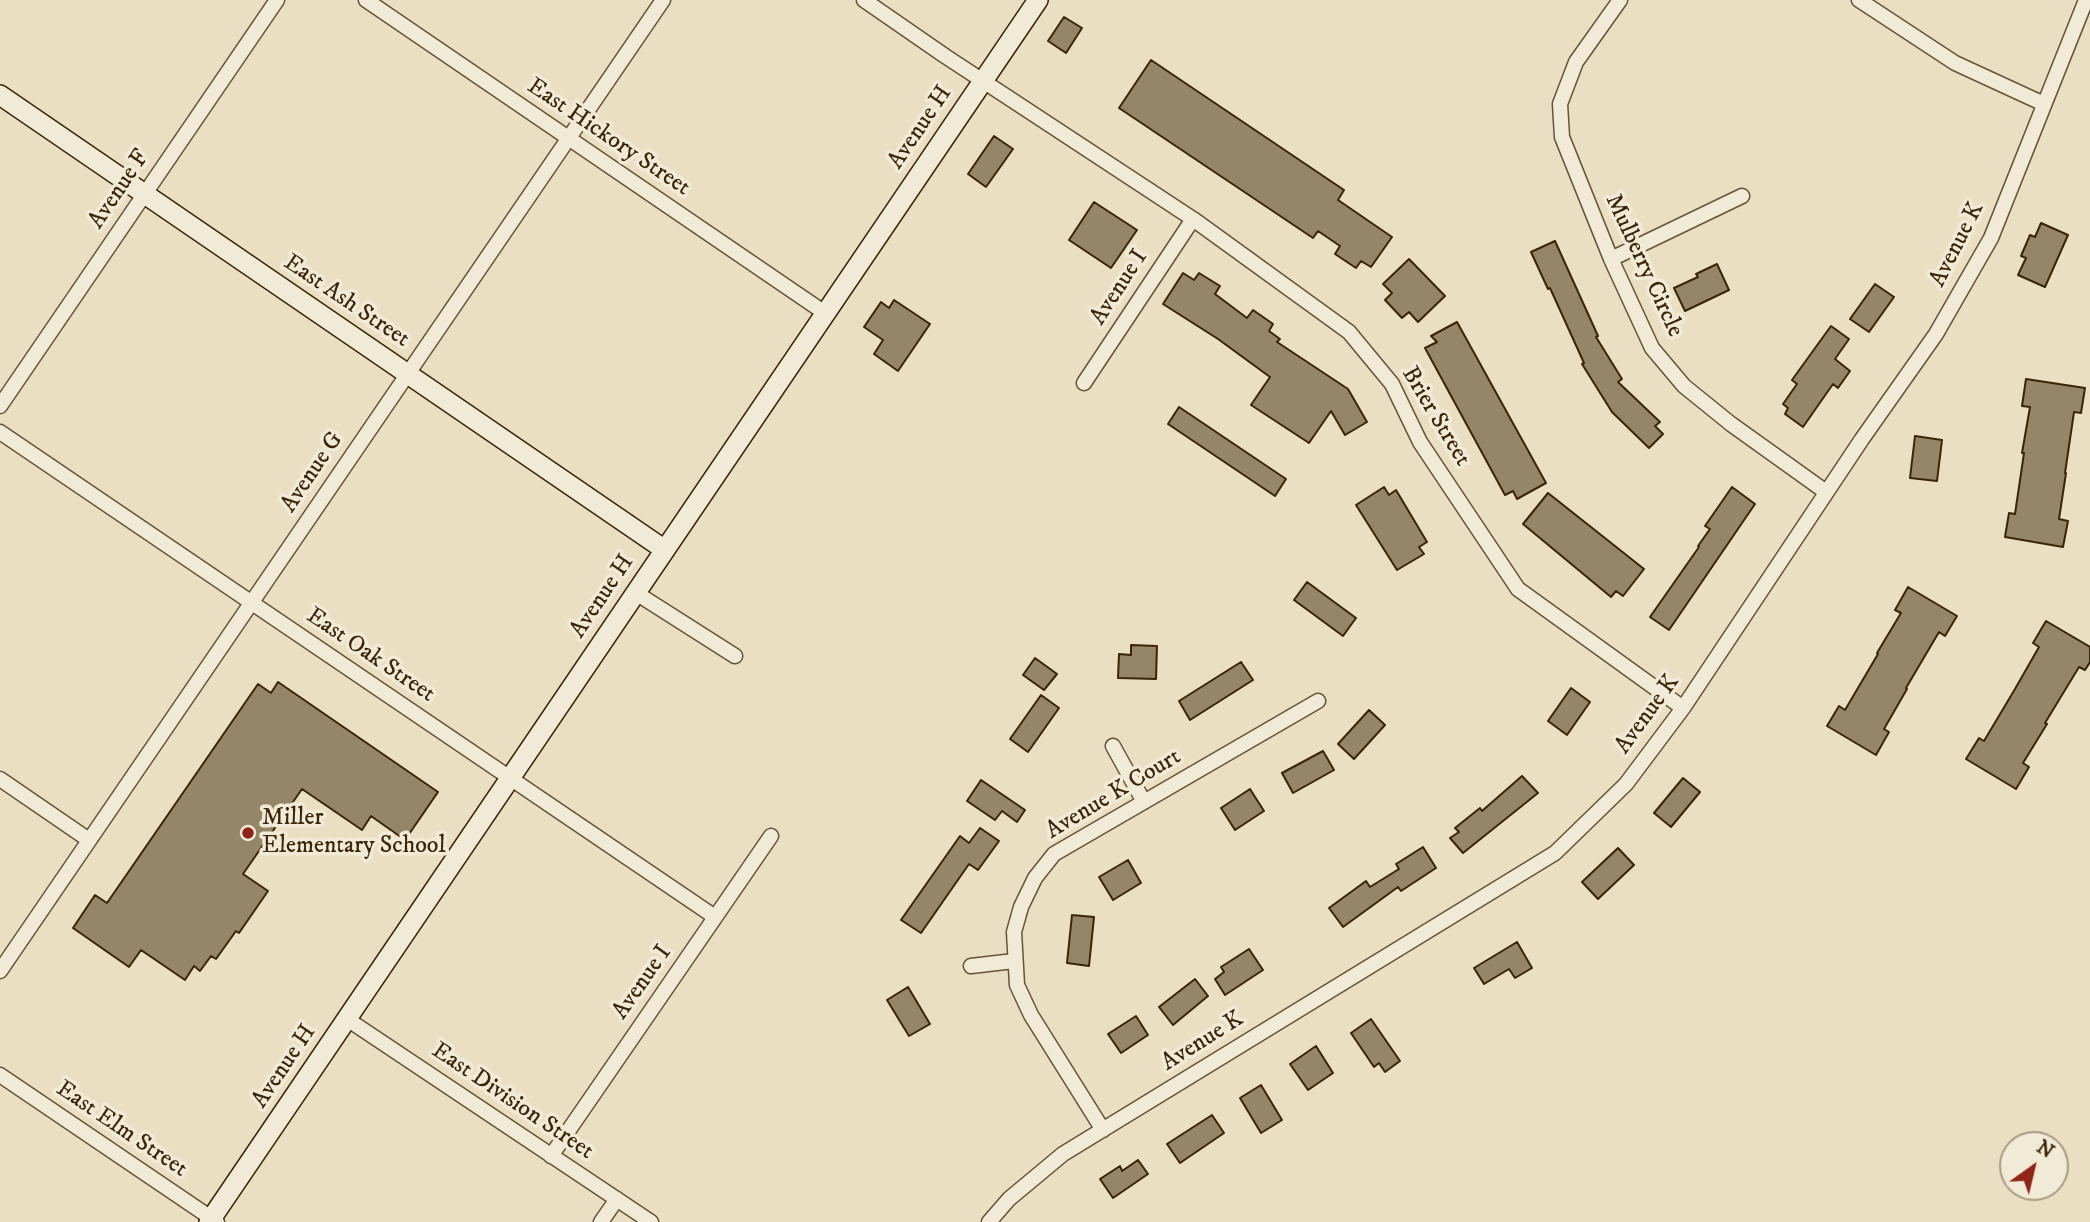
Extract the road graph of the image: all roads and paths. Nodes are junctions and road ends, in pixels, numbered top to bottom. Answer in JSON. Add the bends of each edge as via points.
{"nodes":[{"id":1,"x":277,"y":0,"type":"edge"},
{"id":2,"x":366,"y":0,"type":"edge"},
{"id":3,"x":663,"y":0,"type":"edge"},
{"id":4,"x":863,"y":0,"type":"edge"},
{"id":5,"x":1038,"y":0,"type":"edge"},
{"id":6,"x":1620,"y":0,"type":"edge"},
{"id":7,"x":1859,"y":0,"type":"edge"},
{"id":8,"x":2086,"y":0,"type":"edge"},
{"id":9,"x":984,"y":80,"type":"junction"},
{"id":10,"x":0,"y":95,"type":"edge"},
{"id":11,"x":2044,"y":104,"type":"junction"},
{"id":12,"x":569,"y":138,"type":"junction"},
{"id":13,"x":145,"y":194,"type":"junction"},
{"id":14,"x":1742,"y":196,"type":"dead end"},
{"id":15,"x":1193,"y":219,"type":"junction"},
{"id":16,"x":1611,"y":259,"type":"junction"},
{"id":17,"x":825,"y":313,"type":"junction"},
{"id":18,"x":408,"y":374,"type":"junction"},
{"id":19,"x":1084,"y":383,"type":"dead end"},
{"id":20,"x":0,"y":406,"type":"edge"},
{"id":21,"x":0,"y":432,"type":"edge"},
{"id":22,"x":1826,"y":492,"type":"junction"},
{"id":23,"x":665,"y":550,"type":"junction"},
{"id":24,"x":636,"y":593,"type":"junction"},
{"id":25,"x":252,"y":603,"type":"junction"},
{"id":26,"x":735,"y":656,"type":"dead end"},
{"id":27,"x":1318,"y":701,"type":"dead end"},
{"id":28,"x":1683,"y":708,"type":"junction"},
{"id":29,"x":1113,"y":746,"type":"dead end"},
{"id":30,"x":510,"y":778,"type":"junction"},
{"id":31,"x":0,"y":779,"type":"edge"},
{"id":32,"x":1144,"y":802,"type":"junction"},
{"id":33,"x":771,"y":836,"type":"dead end"},
{"id":34,"x":89,"y":841,"type":"junction"},
{"id":35,"x":715,"y":918,"type":"junction"},
{"id":36,"x":1014,"y":961,"type":"junction"},
{"id":37,"x":971,"y":966,"type":"dead end"},
{"id":38,"x":0,"y":971,"type":"edge"},
{"id":39,"x":347,"y":1019,"type":"junction"},
{"id":40,"x":0,"y":1075,"type":"edge"},
{"id":41,"x":1103,"y":1130,"type":"junction"},
{"id":42,"x":551,"y":1156,"type":"junction"},
{"id":43,"x":617,"y":1199,"type":"junction"},
{"id":44,"x":213,"y":1221,"type":"edge"},
{"id":45,"x":601,"y":1222,"type":"edge"},
{"id":46,"x":651,"y":1222,"type":"edge"},
{"id":47,"x":989,"y":1222,"type":"edge"}],
"edges":[{"from":1,"to":13,"type":"street","name":"Avenue F"},
{"from":2,"to":12,"type":"street","name":"East Hickory Street"},
{"from":3,"to":12,"type":"street","name":"Avenue G"},
{"from":4,"to":9,"type":"street","name":"Brier Street"},
{"from":5,"to":9,"type":"street","name":"Avenue H"},
{"from":6,"to":16,"type":"street","name":"Mulberry Circle","via":[[1576,62],[1560,104],[1562,137]]},
{"from":7,"to":11,"type":"street","via":[[1955,63]]},
{"from":8,"to":11,"type":"street","name":"Avenue K"},
{"from":9,"to":15,"type":"street","name":"Brier Street"},
{"from":9,"to":17,"type":"street","name":"Avenue H"},
{"from":10,"to":13,"type":"street","name":"East Ash Street"},
{"from":11,"to":22,"type":"street","name":"Avenue K","via":[[1991,238],[1936,334]]},
{"from":12,"to":17,"type":"street","name":"East Hickory Street"},
{"from":12,"to":18,"type":"street","name":"Avenue G"},
{"from":13,"to":18,"type":"street","name":"East Ash Street"},
{"from":13,"to":20,"type":"street","name":"Avenue F"},
{"from":14,"to":16,"type":"street"},
{"from":15,"to":19,"type":"street","name":"Avenue I"},
{"from":15,"to":28,"type":"street","name":"Brier Street","via":[[1349,332],[1392,384],[1420,442],[1518,589]]},
{"from":16,"to":22,"type":"street","name":"Mulberry Circle","via":[[1652,348],[1684,386]]},
{"from":17,"to":23,"type":"street","name":"Avenue H"},
{"from":18,"to":23,"type":"street","name":"East Ash Street"},
{"from":18,"to":25,"type":"street","name":"Avenue G"},
{"from":21,"to":25,"type":"street","name":"East Oak Street"},
{"from":22,"to":28,"type":"street","name":"Avenue K"},
{"from":23,"to":24,"type":"street","name":"Avenue H"},
{"from":24,"to":26,"type":"street"},
{"from":24,"to":30,"type":"street","name":"Avenue H"},
{"from":25,"to":30,"type":"street","name":"East Oak Street"},
{"from":25,"to":34,"type":"street","name":"Avenue G"},
{"from":27,"to":32,"type":"street","name":"Avenue K Court"},
{"from":28,"to":41,"type":"street","name":"Avenue K","via":[[1626,784],[1555,853]]},
{"from":29,"to":32,"type":"street"},
{"from":30,"to":35,"type":"street","name":"East Oak Street"},
{"from":30,"to":39,"type":"street","name":"Avenue H"},
{"from":31,"to":34,"type":"street"},
{"from":32,"to":36,"type":"street","name":"Avenue K Court","via":[[1054,854],[1021,907],[1014,932]]},
{"from":33,"to":35,"type":"street","name":"Avenue I"},
{"from":34,"to":38,"type":"street","name":"Avenue G"},
{"from":35,"to":42,"type":"street","name":"Avenue I"},
{"from":36,"to":37,"type":"street"},
{"from":36,"to":41,"type":"street","name":"Avenue K Court","via":[[1017,985],[1031,1015]]},
{"from":39,"to":42,"type":"street","name":"East Division Street"},
{"from":39,"to":44,"type":"street","name":"Avenue H"},
{"from":40,"to":44,"type":"street","name":"East Elm Street"},
{"from":41,"to":47,"type":"street","name":"Avenue K","via":[[1063,1154]]},
{"from":42,"to":43,"type":"street","name":"East Division Street"},
{"from":43,"to":45,"type":"street"},
{"from":43,"to":46,"type":"street","name":"East Division Street"}]}
